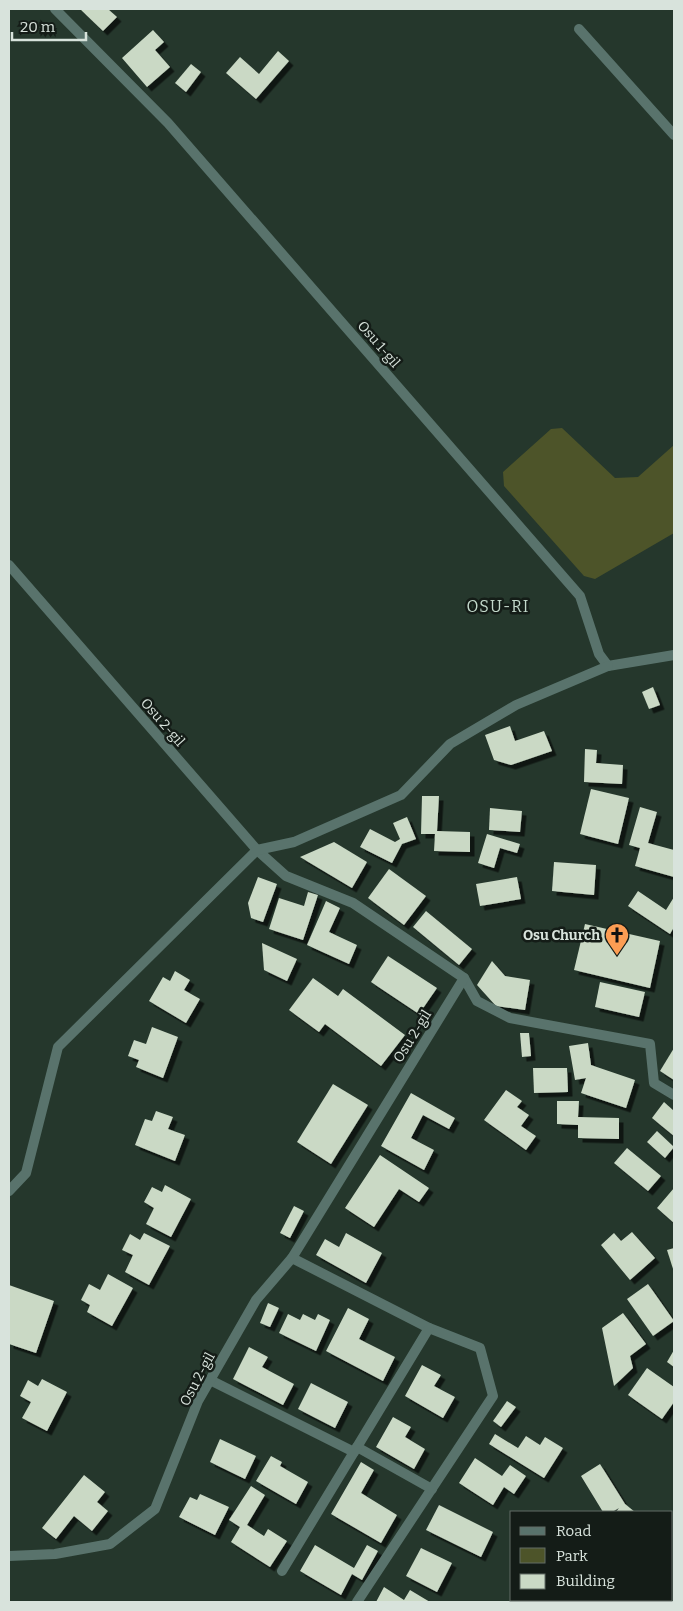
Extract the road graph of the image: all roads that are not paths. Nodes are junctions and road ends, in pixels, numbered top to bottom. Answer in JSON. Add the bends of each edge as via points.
{"nodes":[{"id":1,"x":55,"y":9,"type":"edge"},
{"id":2,"x":579,"y":29,"type":"dead end"},
{"id":3,"x":674,"y":135,"type":"edge"},
{"id":4,"x":9,"y":565,"type":"edge"},
{"id":5,"x":674,"y":655,"type":"edge"},
{"id":6,"x":608,"y":666,"type":"junction"},
{"id":7,"x":257,"y":850,"type":"junction"},
{"id":8,"x":464,"y":978,"type":"junction"},
{"id":9,"x":674,"y":1095,"type":"edge"},
{"id":10,"x":9,"y":1192,"type":"edge"},
{"id":11,"x":292,"y":1258,"type":"junction"},
{"id":12,"x":429,"y":1328,"type":"junction"},
{"id":13,"x":210,"y":1380,"type":"junction"},
{"id":14,"x":356,"y":1450,"type":"junction"},
{"id":15,"x":432,"y":1489,"type":"junction"},
{"id":16,"x":9,"y":1556,"type":"edge"},
{"id":17,"x":282,"y":1571,"type":"dead end"},
{"id":18,"x":358,"y":1602,"type":"edge"}],
"edges":[{"from":1,"to":6,"type":"street","name":"Osu 1-gil","via":[[168,123],[580,596],[599,654]]},
{"from":2,"to":3,"type":"street"},
{"from":4,"to":7,"type":"street","name":"Osu 2-gil"},
{"from":5,"to":6,"type":"street"},
{"from":6,"to":7,"type":"street","via":[[516,705],[450,744],[401,795],[294,842]]},
{"from":7,"to":8,"type":"street","name":"Osu 2-gil","via":[[286,876],[353,903]]},
{"from":7,"to":10,"type":"street","via":[[58,1047],[26,1173]]},
{"from":8,"to":9,"type":"street","via":[[477,1001],[510,1018],[650,1044],[654,1083]]},
{"from":8,"to":11,"type":"street","name":"Osu 2-gil"},
{"from":11,"to":12,"type":"street"},
{"from":11,"to":13,"type":"street","name":"Osu 2-gil","via":[[256,1300]]},
{"from":12,"to":14,"type":"street"},
{"from":12,"to":15,"type":"street","via":[[480,1348],[493,1396]]},
{"from":13,"to":14,"type":"street"},
{"from":13,"to":16,"type":"street","name":"Osu 2-gil","via":[[198,1401],[155,1509],[110,1544],[55,1554]]},
{"from":14,"to":15,"type":"street"},
{"from":14,"to":17,"type":"street"},
{"from":15,"to":18,"type":"street"}]}
